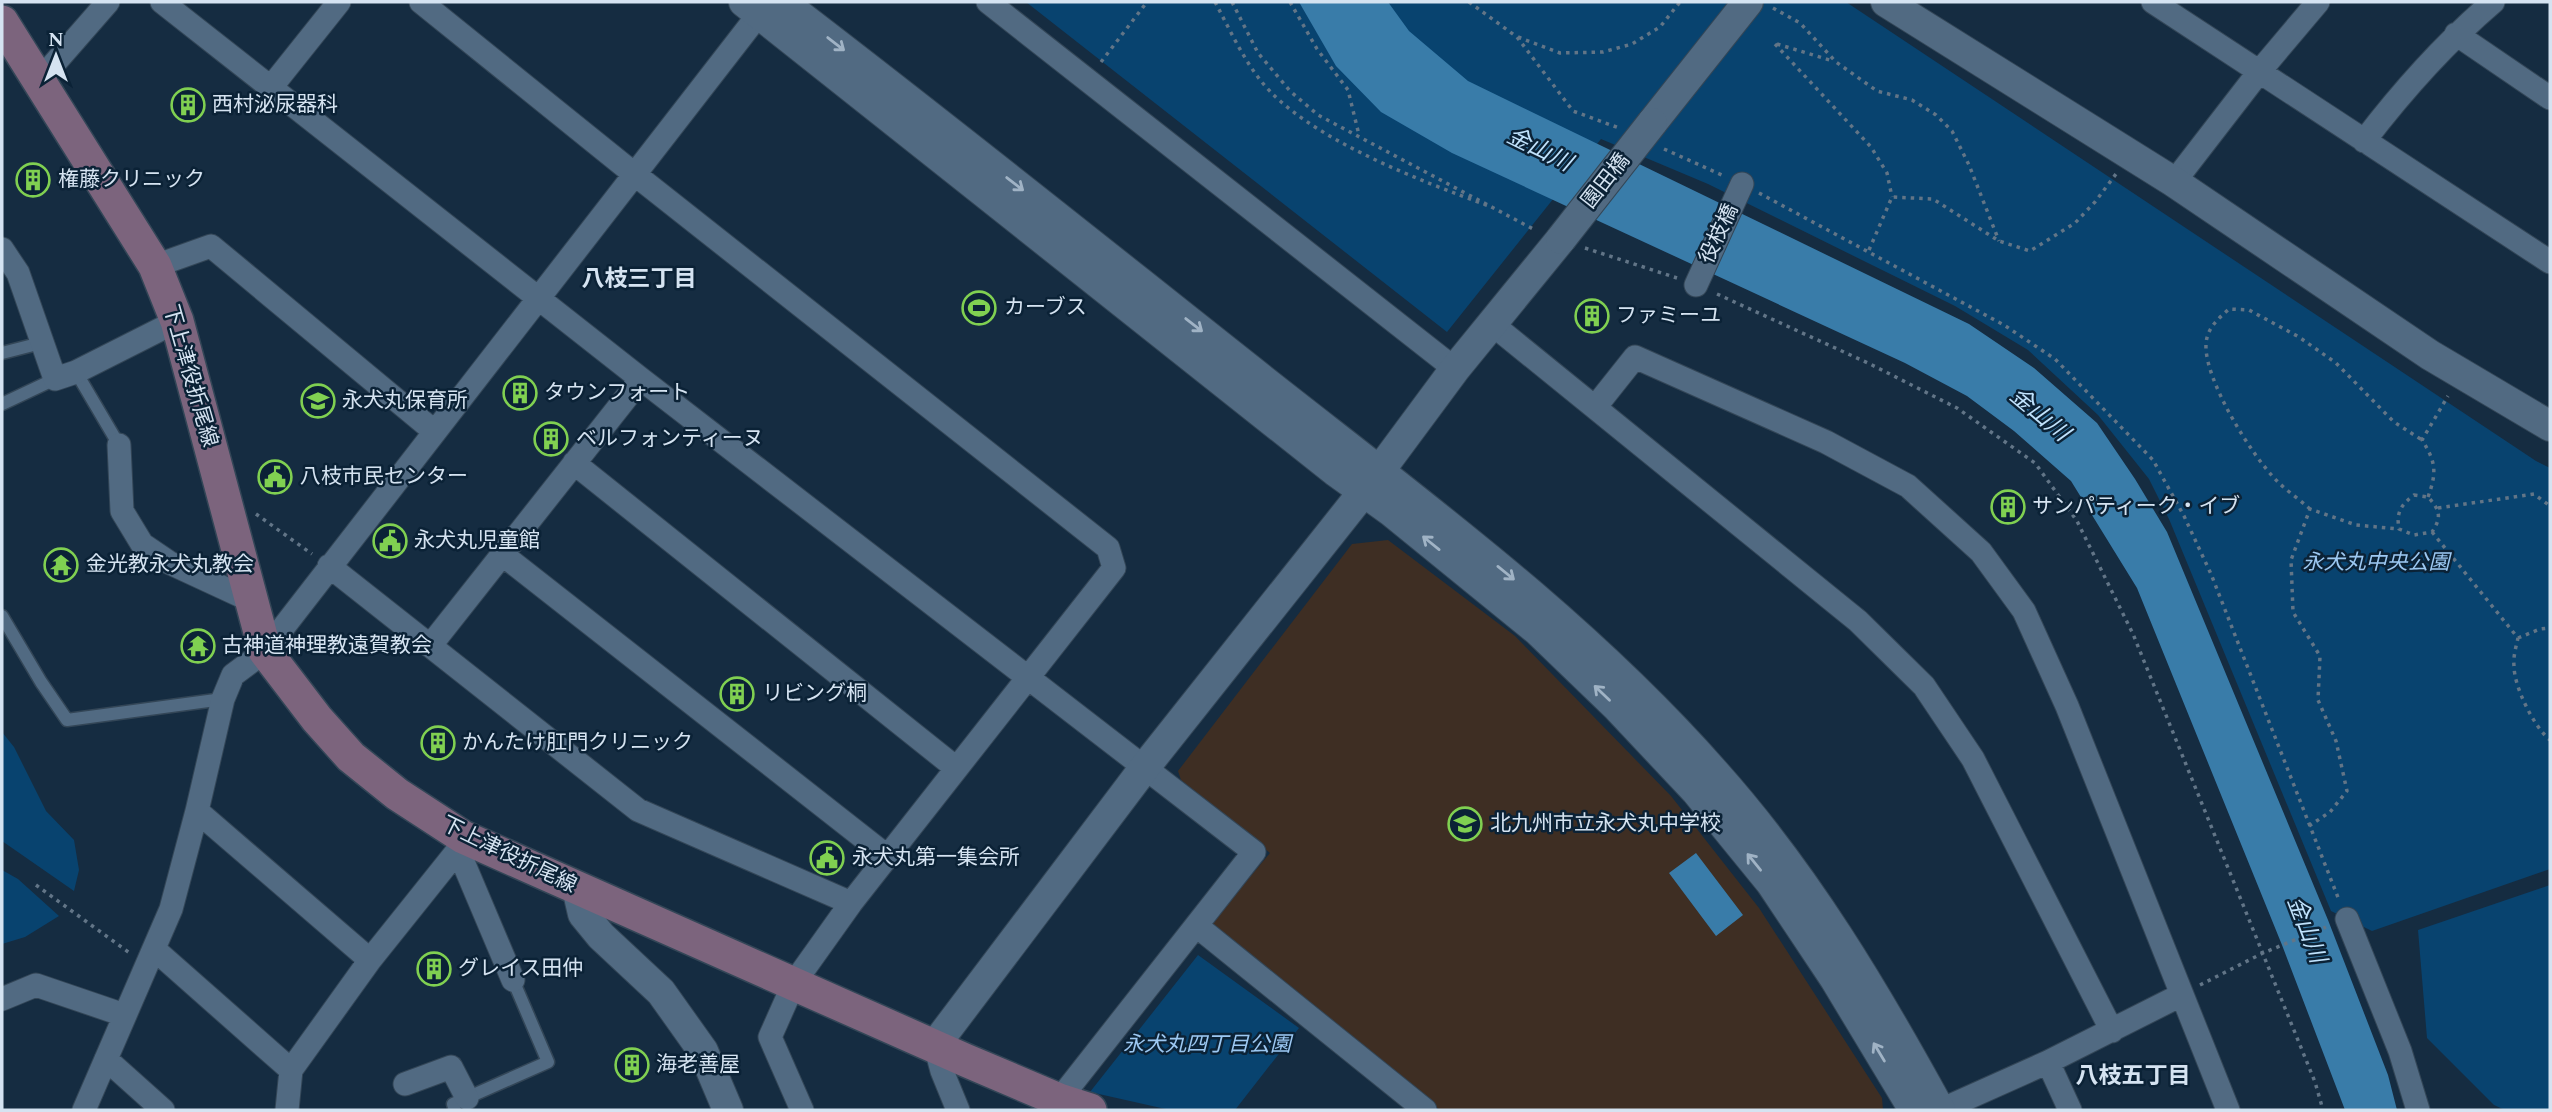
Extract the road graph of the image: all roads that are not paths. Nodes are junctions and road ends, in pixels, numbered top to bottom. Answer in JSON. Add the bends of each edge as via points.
{"nodes":[{"id":1,"x":108,"y":2,"type":"edge"},
{"id":2,"x":162,"y":2,"type":"edge"},
{"id":3,"x":339,"y":2,"type":"edge"},
{"id":4,"x":421,"y":2,"type":"edge"},
{"id":5,"x":988,"y":2,"type":"edge"},
{"id":6,"x":1886,"y":2,"type":"edge"},
{"id":7,"x":2153,"y":2,"type":"edge"},
{"id":8,"x":2318,"y":2,"type":"edge"},
{"id":9,"x":2493,"y":2,"type":"edge"},
{"id":10,"x":1757,"y":3,"type":"edge"},
{"id":11,"x":763,"y":5,"type":"edge"},
{"id":12,"x":2,"y":22,"type":"edge"},
{"id":13,"x":2456,"y":34,"type":"junction"},
{"id":14,"x":2259,"y":72,"type":"junction"},
{"id":15,"x":39,"y":81,"type":"junction"},
{"id":16,"x":272,"y":86,"type":"junction"},
{"id":17,"x":2550,"y":98,"type":"edge"},
{"id":18,"x":2364,"y":141,"type":"junction"},
{"id":19,"x":634,"y":173,"type":"junction"},
{"id":20,"x":2174,"y":182,"type":"junction"},
{"id":21,"x":1742,"y":184,"type":"road end"},
{"id":22,"x":2,"y":249,"type":"edge"},
{"id":23,"x":2550,"y":262,"type":"edge"},
{"id":24,"x":155,"y":266,"type":"junction"},
{"id":25,"x":1696,"y":285,"type":"road end"},
{"id":26,"x":538,"y":296,"type":"junction"},
{"id":27,"x":177,"y":321,"type":"junction"},
{"id":28,"x":1492,"y":324,"type":"junction"},
{"id":29,"x":41,"y":343,"type":"junction"},
{"id":30,"x":2,"y":353,"type":"edge"},
{"id":31,"x":1455,"y":369,"type":"junction"},
{"id":32,"x":65,"y":376,"type":"junction"},
{"id":33,"x":641,"y":379,"type":"junction"},
{"id":34,"x":2,"y":404,"type":"edge"},
{"id":35,"x":1595,"y":406,"type":"junction"},
{"id":36,"x":2550,"y":426,"type":"edge"},
{"id":37,"x":435,"y":432,"type":"junction"},
{"id":38,"x":119,"y":446,"type":"joint"},
{"id":39,"x":574,"y":463,"type":"junction"},
{"id":40,"x":1370,"y":481,"type":"junction"},
{"id":41,"x":503,"y":555,"type":"junction"},
{"id":42,"x":329,"y":566,"type":"junction"},
{"id":43,"x":252,"y":601,"type":"junction"},
{"id":44,"x":2,"y":616,"type":"edge"},
{"id":45,"x":430,"y":646,"type":"junction"},
{"id":46,"x":265,"y":651,"type":"junction"},
{"id":47,"x":1029,"y":676,"type":"junction"},
{"id":48,"x":223,"y":699,"type":"junction"},
{"id":49,"x":1145,"y":767,"type":"junction"},
{"id":50,"x":956,"y":768,"type":"junction"},
{"id":51,"x":197,"y":811,"type":"junction"},
{"id":52,"x":461,"y":844,"type":"junction"},
{"id":53,"x":888,"y":857,"type":"junction"},
{"id":54,"x":577,"y":888,"type":"junction"},
{"id":55,"x":851,"y":903,"type":"junction"},
{"id":56,"x":2347,"y":919,"type":"road end"},
{"id":57,"x":1198,"y":927,"type":"junction"},
{"id":58,"x":151,"y":956,"type":"junction"},
{"id":59,"x":370,"y":960,"type":"junction"},
{"id":60,"x":513,"y":980,"type":"joint"},
{"id":61,"x":794,"y":983,"type":"junction"},
{"id":62,"x":2181,"y":995,"type":"junction"},
{"id":63,"x":2,"y":999,"type":"edge"},
{"id":64,"x":124,"y":1015,"type":"junction"},
{"id":65,"x":2112,"y":1031,"type":"junction"},
{"id":66,"x":935,"y":1045,"type":"junction"},
{"id":67,"x":106,"y":1059,"type":"junction"},
{"id":68,"x":2048,"y":1062,"type":"junction"},
{"id":69,"x":291,"y":1070,"type":"junction"},
{"id":70,"x":405,"y":1084,"type":"dead end"},
{"id":71,"x":461,"y":1104,"type":"edge"},
{"id":72,"x":1074,"y":1105,"type":"edge"},
{"id":73,"x":84,"y":1110,"type":"edge"},
{"id":74,"x":163,"y":1110,"type":"edge"},
{"id":75,"x":287,"y":1110,"type":"edge"},
{"id":76,"x":728,"y":1110,"type":"edge"},
{"id":77,"x":802,"y":1110,"type":"edge"},
{"id":78,"x":958,"y":1110,"type":"edge"},
{"id":79,"x":1426,"y":1110,"type":"edge"},
{"id":80,"x":1914,"y":1110,"type":"edge"},
{"id":81,"x":1940,"y":1110,"type":"edge"},
{"id":82,"x":2070,"y":1110,"type":"edge"},
{"id":83,"x":2228,"y":1110,"type":"edge"},
{"id":84,"x":2418,"y":1110,"type":"edge"}],
"edges":[{"from":1,"to":15,"type":"street"},
{"from":2,"to":16,"type":"street"},
{"from":3,"to":16,"type":"street"},
{"from":4,"to":19,"type":"street"},
{"from":5,"to":31,"type":"street"},
{"from":6,"to":20,"type":"street"},
{"from":7,"to":14,"type":"street"},
{"from":8,"to":14,"type":"street"},
{"from":9,"to":13,"type":"street"},
{"from":10,"to":28,"type":"street","name":"園田橋","bridge":true},
{"from":11,"to":19,"type":"street"},
{"from":11,"to":40,"type":"street"},
{"from":12,"to":15,"type":"main road","name":"下上津役折尾線"},
{"from":13,"to":17,"type":"street"},
{"from":13,"to":18,"type":"street"},
{"from":14,"to":18,"type":"street"},
{"from":14,"to":20,"type":"street"},
{"from":15,"to":24,"type":"main road","name":"下上津役折尾線"},
{"from":16,"to":26,"type":"street"},
{"from":18,"to":23,"type":"street"},
{"from":19,"to":26,"type":"street"},
{"from":19,"to":47,"type":"street","via":[[1108,548],[1114,568]]},
{"from":20,"to":36,"type":"street","via":[[2430,355]]},
{"from":21,"to":25,"type":"street","name":"役枝橋"},
{"from":22,"to":29,"type":"street","via":[[18,273]]},
{"from":24,"to":27,"type":"main road","name":"下上津役折尾線"},
{"from":24,"to":37,"type":"street","via":[[211,246]]},
{"from":26,"to":33,"type":"street"},
{"from":26,"to":37,"type":"street"},
{"from":27,"to":32,"type":"street"},
{"from":27,"to":43,"type":"main road","name":"下上津役折尾線"},
{"from":28,"to":31,"type":"street","name":"園田橋"},
{"from":28,"to":35,"type":"street"},
{"from":29,"to":30,"type":"lane"},
{"from":29,"to":32,"type":"street"},
{"from":31,"to":40,"type":"street","name":"園田橋"},
{"from":32,"to":34,"type":"lane"},
{"from":32,"to":38,"type":"lane"},
{"from":33,"to":39,"type":"street"},
{"from":33,"to":47,"type":"street"},
{"from":35,"to":62,"type":"street","via":[[1635,357],[1826,442],[1908,486],[1981,552],[2024,611],[2067,706]]},
{"from":35,"to":65,"type":"street","via":[[1858,621],[1924,685],[1973,759]]},
{"from":37,"to":42,"type":"street"},
{"from":38,"to":43,"type":"street","via":[[122,511],[142,544],[170,563]]},
{"from":39,"to":41,"type":"street"},
{"from":39,"to":50,"type":"street"},
{"from":40,"to":49,"type":"street","name":"園田橋"},
{"from":80,"to":40,"type":"street","one_way":true,"via":[[1771,883],[1696,791],[1537,630],[1392,512]]},
{"from":40,"to":81,"type":"street","one_way":true,"via":[[1543,603],[1635,687],[1717,774],[1792,868],[1858,965]]},
{"from":41,"to":45,"type":"street"},
{"from":41,"to":53,"type":"street"},
{"from":42,"to":45,"type":"street"},
{"from":42,"to":46,"type":"street"},
{"from":43,"to":46,"type":"main road","name":"下上津役折尾線"},
{"from":44,"to":48,"type":"lane","via":[[67,720]]},
{"from":45,"to":55,"type":"street","via":[[638,810]]},
{"from":46,"to":48,"type":"street","via":[[233,675]]},
{"from":46,"to":52,"type":"main road","name":"下上津役折尾線","via":[[351,757]]},
{"from":47,"to":49,"type":"street"},
{"from":47,"to":50,"type":"street"},
{"from":48,"to":51,"type":"street"},
{"from":49,"to":57,"type":"street","via":[[1254,852]]},
{"from":49,"to":66,"type":"street","name":"園田橋"},
{"from":50,"to":53,"type":"street"},
{"from":51,"to":58,"type":"street","via":[[171,909]]},
{"from":51,"to":59,"type":"street"},
{"from":52,"to":54,"type":"main road","name":"下上津役折尾線"},
{"from":52,"to":59,"type":"street"},
{"from":52,"to":60,"type":"street"},
{"from":53,"to":55,"type":"street"},
{"from":54,"to":61,"type":"main road","name":"下上津役折尾線"},
{"from":54,"to":76,"type":"street","via":[[583,914],[661,992],[703,1051]]},
{"from":55,"to":61,"type":"street"},
{"from":56,"to":84,"type":"street","via":[[2400,1051]]},
{"from":57,"to":72,"type":"street"},
{"from":57,"to":79,"type":"street"},
{"from":58,"to":64,"type":"street"},
{"from":58,"to":69,"type":"street"},
{"from":59,"to":69,"type":"street"},
{"from":60,"to":71,"type":"lane","via":[[548,1062]]},
{"from":61,"to":66,"type":"main road","name":"下上津役折尾線"},
{"from":61,"to":77,"type":"street","via":[[770,1037]]},
{"from":62,"to":65,"type":"street"},
{"from":62,"to":83,"type":"street"},
{"from":63,"to":64,"type":"street","via":[[36,985]]},
{"from":64,"to":67,"type":"street"},
{"from":65,"to":68,"type":"street"},
{"from":66,"to":72,"type":"main road","name":"下上津役折尾線"},
{"from":66,"to":78,"type":"street"},
{"from":67,"to":73,"type":"street"},
{"from":67,"to":74,"type":"street"},
{"from":68,"to":81,"type":"street"},
{"from":68,"to":82,"type":"street"},
{"from":69,"to":75,"type":"street"},
{"from":70,"to":71,"type":"street","via":[[451,1067]]}]}
